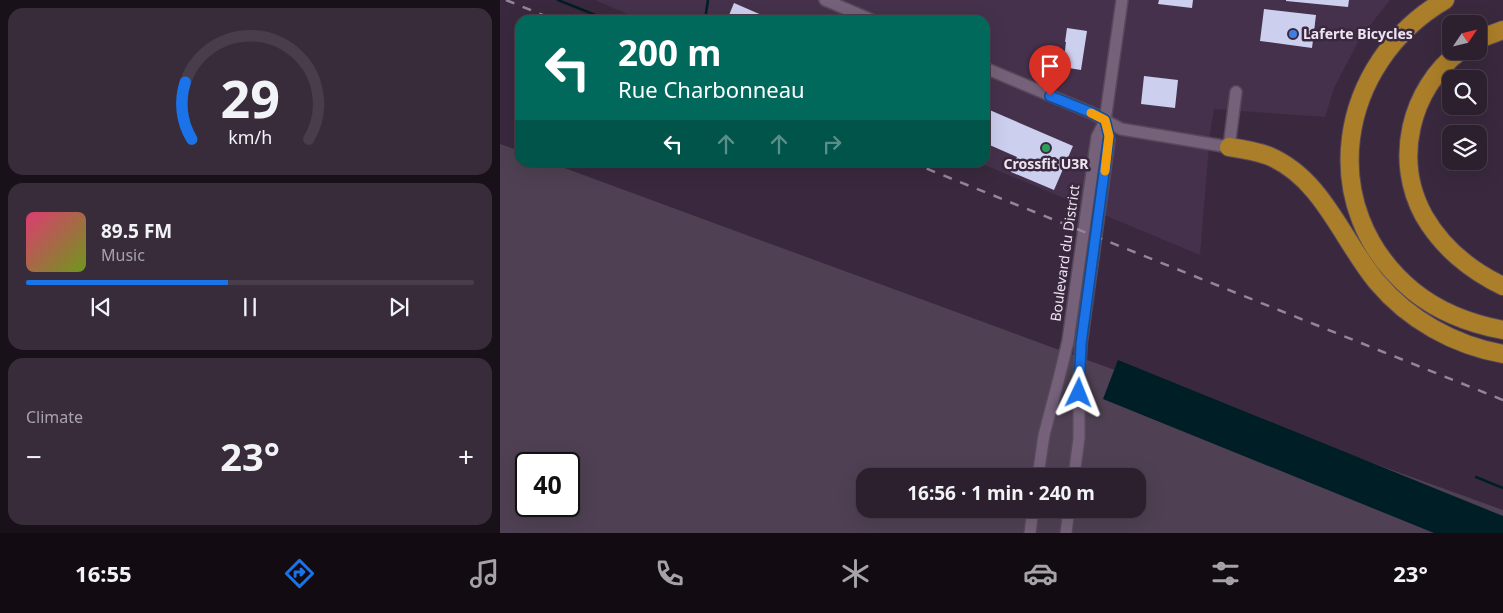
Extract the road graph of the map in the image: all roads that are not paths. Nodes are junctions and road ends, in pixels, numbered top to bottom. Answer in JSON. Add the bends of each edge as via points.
{"nodes":[{"id":1,"x":825,"y":0,"type":"edge"},
{"id":2,"x":1122,"y":0,"type":"edge"},
{"id":3,"x":1445,"y":0,"type":"edge"},
{"id":4,"x":860,"y":15,"type":"edge"},
{"id":5,"x":1503,"y":30,"type":"edge"},
{"id":6,"x":1488,"y":36,"type":"edge"},
{"id":7,"x":1451,"y":60,"type":"edge"},
{"id":8,"x":990,"y":70,"type":"edge"},
{"id":9,"x":1236,"y":92,"type":"dead end"},
{"id":10,"x":1105,"y":120,"type":"junction"},
{"id":11,"x":1229,"y":147,"type":"junction"},
{"id":12,"x":1503,"y":286,"type":"edge"},
{"id":13,"x":1503,"y":330,"type":"edge"},
{"id":14,"x":1503,"y":354,"type":"edge"},
{"id":15,"x":1039,"y":468,"type":"edge"},
{"id":16,"x":1075,"y":468,"type":"edge"},
{"id":17,"x":1032,"y":518,"type":"edge"},
{"id":18,"x":1068,"y":518,"type":"edge"},
{"id":19,"x":1030,"y":533,"type":"edge"},
{"id":20,"x":1066,"y":533,"type":"edge"}],
"edges":[{"from":1,"to":4,"type":"street"},
{"from":2,"to":10,"type":"street"},
{"from":3,"to":13,"type":"highway","via":[[1401,34],[1368,79],[1352,126],[1352,184],[1358,210],[1369,235],[1399,278],[1421,297],[1444,310],[1468,321]]},
{"from":5,"to":6,"type":"highway"},
{"from":7,"to":12,"type":"highway","via":[[1436,75],[1414,116],[1409,152],[1414,189],[1420,207],[1440,238],[1468,265]]},
{"from":8,"to":10,"type":"street"},
{"from":9,"to":11,"type":"street"},
{"from":10,"to":11,"type":"street","via":[[1124,130]]},
{"from":10,"to":15,"type":"street","name":"Boulevard du District","via":[[1098,134],[1069,334],[1044,434]]},
{"from":10,"to":16,"type":"street","name":"Boulevard du District","via":[[1109,140],[1081,344],[1079,438]]},
{"from":11,"to":14,"type":"highway","via":[[1270,156],[1298,174],[1323,202],[1375,281],[1412,315],[1455,340]]},
{"from":17,"to":19,"type":"street"},
{"from":18,"to":20,"type":"street"}]}
